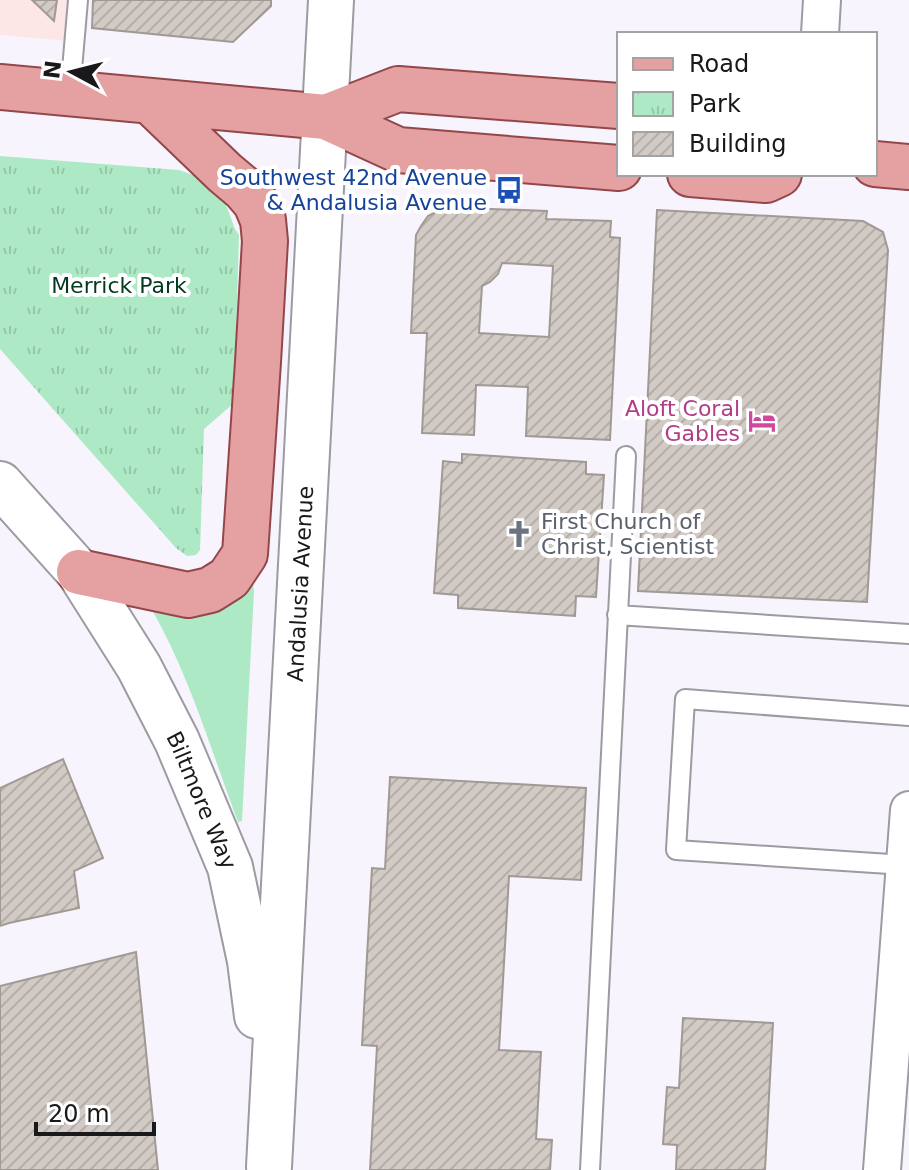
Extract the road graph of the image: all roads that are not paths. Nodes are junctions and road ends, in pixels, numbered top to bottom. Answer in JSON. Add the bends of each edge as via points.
{"nodes":[{"id":1,"x":78,"y":0,"type":"edge"},
{"id":2,"x":331,"y":0,"type":"edge"},
{"id":3,"x":822,"y":0,"type":"edge"},
{"id":4,"x":820,"y":32,"type":"edge"},
{"id":5,"x":0,"y":87,"type":"edge"},
{"id":6,"x":70,"y":94,"type":"junction"},
{"id":7,"x":150,"y":101,"type":"junction"},
{"id":8,"x":617,"y":106,"type":"edge"},
{"id":9,"x":326,"y":117,"type":"junction"},
{"id":10,"x":877,"y":164,"type":"edge"},
{"id":11,"x":909,"y":167,"type":"edge"},
{"id":12,"x":617,"y":168,"type":"edge"},
{"id":13,"x":715,"y":176,"type":"edge"},
{"id":14,"x":775,"y":176,"type":"edge"},
{"id":15,"x":626,"y":456,"type":"dead end"},
{"id":16,"x":0,"y":484,"type":"edge"},
{"id":17,"x":79,"y":572,"type":"junction"},
{"id":18,"x":617,"y":615,"type":"junction"},
{"id":19,"x":909,"y":634,"type":"edge"},
{"id":20,"x":909,"y":716,"type":"edge"},
{"id":21,"x":909,"y":810,"type":"edge"},
{"id":22,"x":905,"y":865,"type":"junction"},
{"id":23,"x":268,"y":1168,"type":"edge"},
{"id":24,"x":590,"y":1170,"type":"edge"},
{"id":25,"x":882,"y":1170,"type":"edge"}],
"edges":[{"from":1,"to":6,"type":"lane"},
{"from":2,"to":9,"type":"street","name":"Andalusia Avenue"},
{"from":3,"to":4,"type":"street"},
{"from":5,"to":6,"type":"main road"},
{"from":6,"to":7,"type":"main road"},
{"from":7,"to":9,"type":"main road"},
{"from":7,"to":17,"type":"main road","via":[[244,189],[263,220],[245,554],[229,578],[188,595]]},
{"from":8,"to":9,"type":"main road","via":[[398,89]]},
{"from":9,"to":12,"type":"main road","via":[[398,150]]},
{"from":9,"to":23,"type":"street","name":"Andalusia Avenue"},
{"from":10,"to":11,"type":"main road"},
{"from":13,"to":14,"type":"main road","via":[[766,180]]},
{"from":15,"to":18,"type":"lane"},
{"from":16,"to":17,"type":"street","name":"Biltmore Way"},
{"from":17,"to":23,"type":"street","name":"Biltmore Way","via":[[158,704],[230,867],[257,1016]]},
{"from":18,"to":19,"type":"lane"},
{"from":18,"to":24,"type":"lane"},
{"from":20,"to":22,"type":"lane","via":[[685,699],[676,850]]},
{"from":21,"to":22,"type":"street"},
{"from":22,"to":25,"type":"street"}]}
